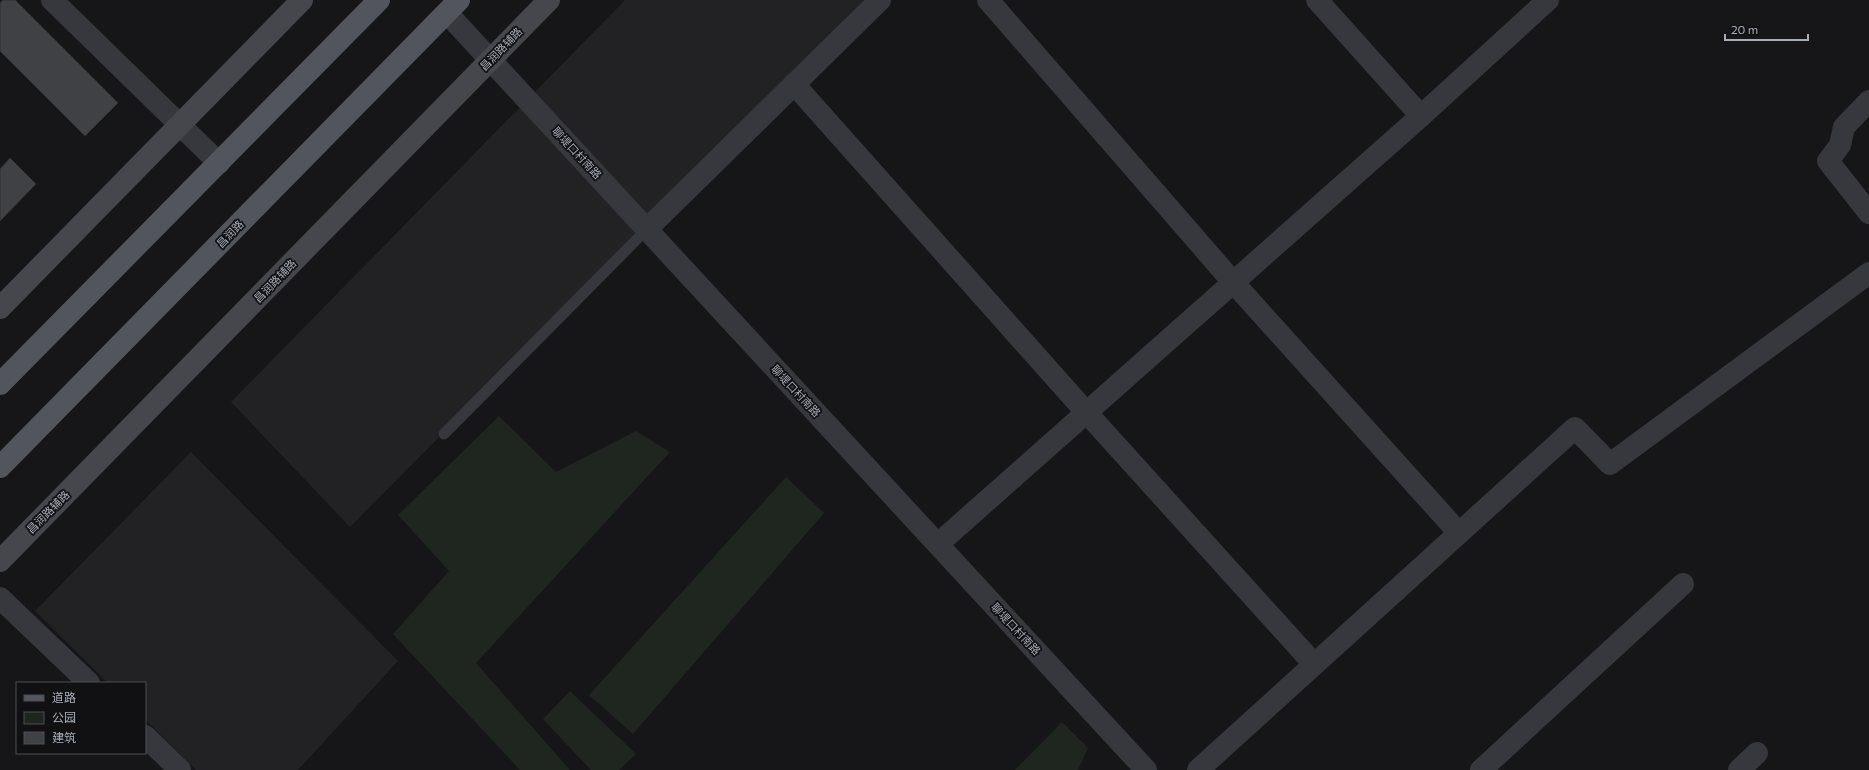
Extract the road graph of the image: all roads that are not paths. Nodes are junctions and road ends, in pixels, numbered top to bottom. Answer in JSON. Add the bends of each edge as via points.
{"nodes":[{"id":1,"x":52,"y":0,"type":"edge"},
{"id":2,"x":302,"y":0,"type":"edge"},
{"id":3,"x":379,"y":0,"type":"edge"},
{"id":4,"x":549,"y":0,"type":"edge"},
{"id":5,"x":880,"y":0,"type":"edge"},
{"id":6,"x":988,"y":0,"type":"edge"},
{"id":7,"x":1317,"y":0,"type":"edge"},
{"id":8,"x":1548,"y":0,"type":"edge"},
{"id":9,"x":453,"y":6,"type":"edge"},
{"id":10,"x":491,"y":60,"type":"junction"},
{"id":11,"x":794,"y":84,"type":"junction"},
{"id":12,"x":1869,"y":102,"type":"edge"},
{"id":13,"x":1421,"y":116,"type":"junction"},
{"id":14,"x":179,"y":124,"type":"junction"},
{"id":15,"x":219,"y":163,"type":"junction"},
{"id":16,"x":1869,"y":213,"type":"edge"},
{"id":17,"x":647,"y":229,"type":"junction"},
{"id":18,"x":1869,"y":273,"type":"edge"},
{"id":19,"x":1233,"y":282,"type":"junction"},
{"id":20,"x":0,"y":308,"type":"edge"},
{"id":21,"x":0,"y":384,"type":"edge"},
{"id":22,"x":1086,"y":412,"type":"junction"},
{"id":23,"x":444,"y":434,"type":"dead end"},
{"id":24,"x":0,"y":467,"type":"edge"},
{"id":25,"x":1459,"y":533,"type":"junction"},
{"id":26,"x":938,"y":544,"type":"junction"},
{"id":27,"x":0,"y":561,"type":"edge"},
{"id":28,"x":1683,"y":584,"type":"dead end"},
{"id":29,"x":0,"y":598,"type":"edge"},
{"id":30,"x":1314,"y":664,"type":"junction"},
{"id":31,"x":88,"y":682,"type":"edge"},
{"id":32,"x":146,"y":737,"type":"edge"},
{"id":33,"x":1757,"y":753,"type":"dead end"},
{"id":34,"x":180,"y":770,"type":"edge"},
{"id":35,"x":1146,"y":770,"type":"edge"},
{"id":36,"x":1198,"y":770,"type":"edge"},
{"id":37,"x":1481,"y":770,"type":"edge"},
{"id":38,"x":1739,"y":770,"type":"edge"}],
"edges":[{"from":1,"to":14,"type":"street"},
{"from":2,"to":14,"type":"main road"},
{"from":3,"to":15,"type":"main road"},
{"from":4,"to":10,"type":"main road","name":"昌润路辅路"},
{"from":5,"to":11,"type":"street"},
{"from":6,"to":19,"type":"street"},
{"from":7,"to":13,"type":"street"},
{"from":8,"to":13,"type":"street"},
{"from":9,"to":10,"type":"street","name":"聊堤口村南路"},
{"from":9,"to":24,"type":"main road","name":"昌润路"},
{"from":10,"to":17,"type":"street","name":"聊堤口村南路"},
{"from":10,"to":27,"type":"main road","name":"昌润路辅路"},
{"from":11,"to":17,"type":"street"},
{"from":11,"to":22,"type":"street"},
{"from":12,"to":16,"type":"street","via":[[1844,127],[1840,145],[1828,161]]},
{"from":13,"to":19,"type":"street"},
{"from":14,"to":15,"type":"street"},
{"from":14,"to":20,"type":"main road"},
{"from":15,"to":21,"type":"main road"},
{"from":17,"to":23,"type":"lane"},
{"from":17,"to":26,"type":"street","name":"聊堤口村南路"},
{"from":18,"to":25,"type":"street","via":[[1610,464],[1575,428]]},
{"from":19,"to":22,"type":"street"},
{"from":19,"to":25,"type":"street"},
{"from":22,"to":26,"type":"street"},
{"from":22,"to":30,"type":"street"},
{"from":25,"to":30,"type":"street"},
{"from":26,"to":35,"type":"street","name":"聊堤口村南路"},
{"from":28,"to":37,"type":"street"},
{"from":29,"to":31,"type":"street"},
{"from":30,"to":36,"type":"street"},
{"from":32,"to":34,"type":"street"},
{"from":33,"to":38,"type":"street"}]}
